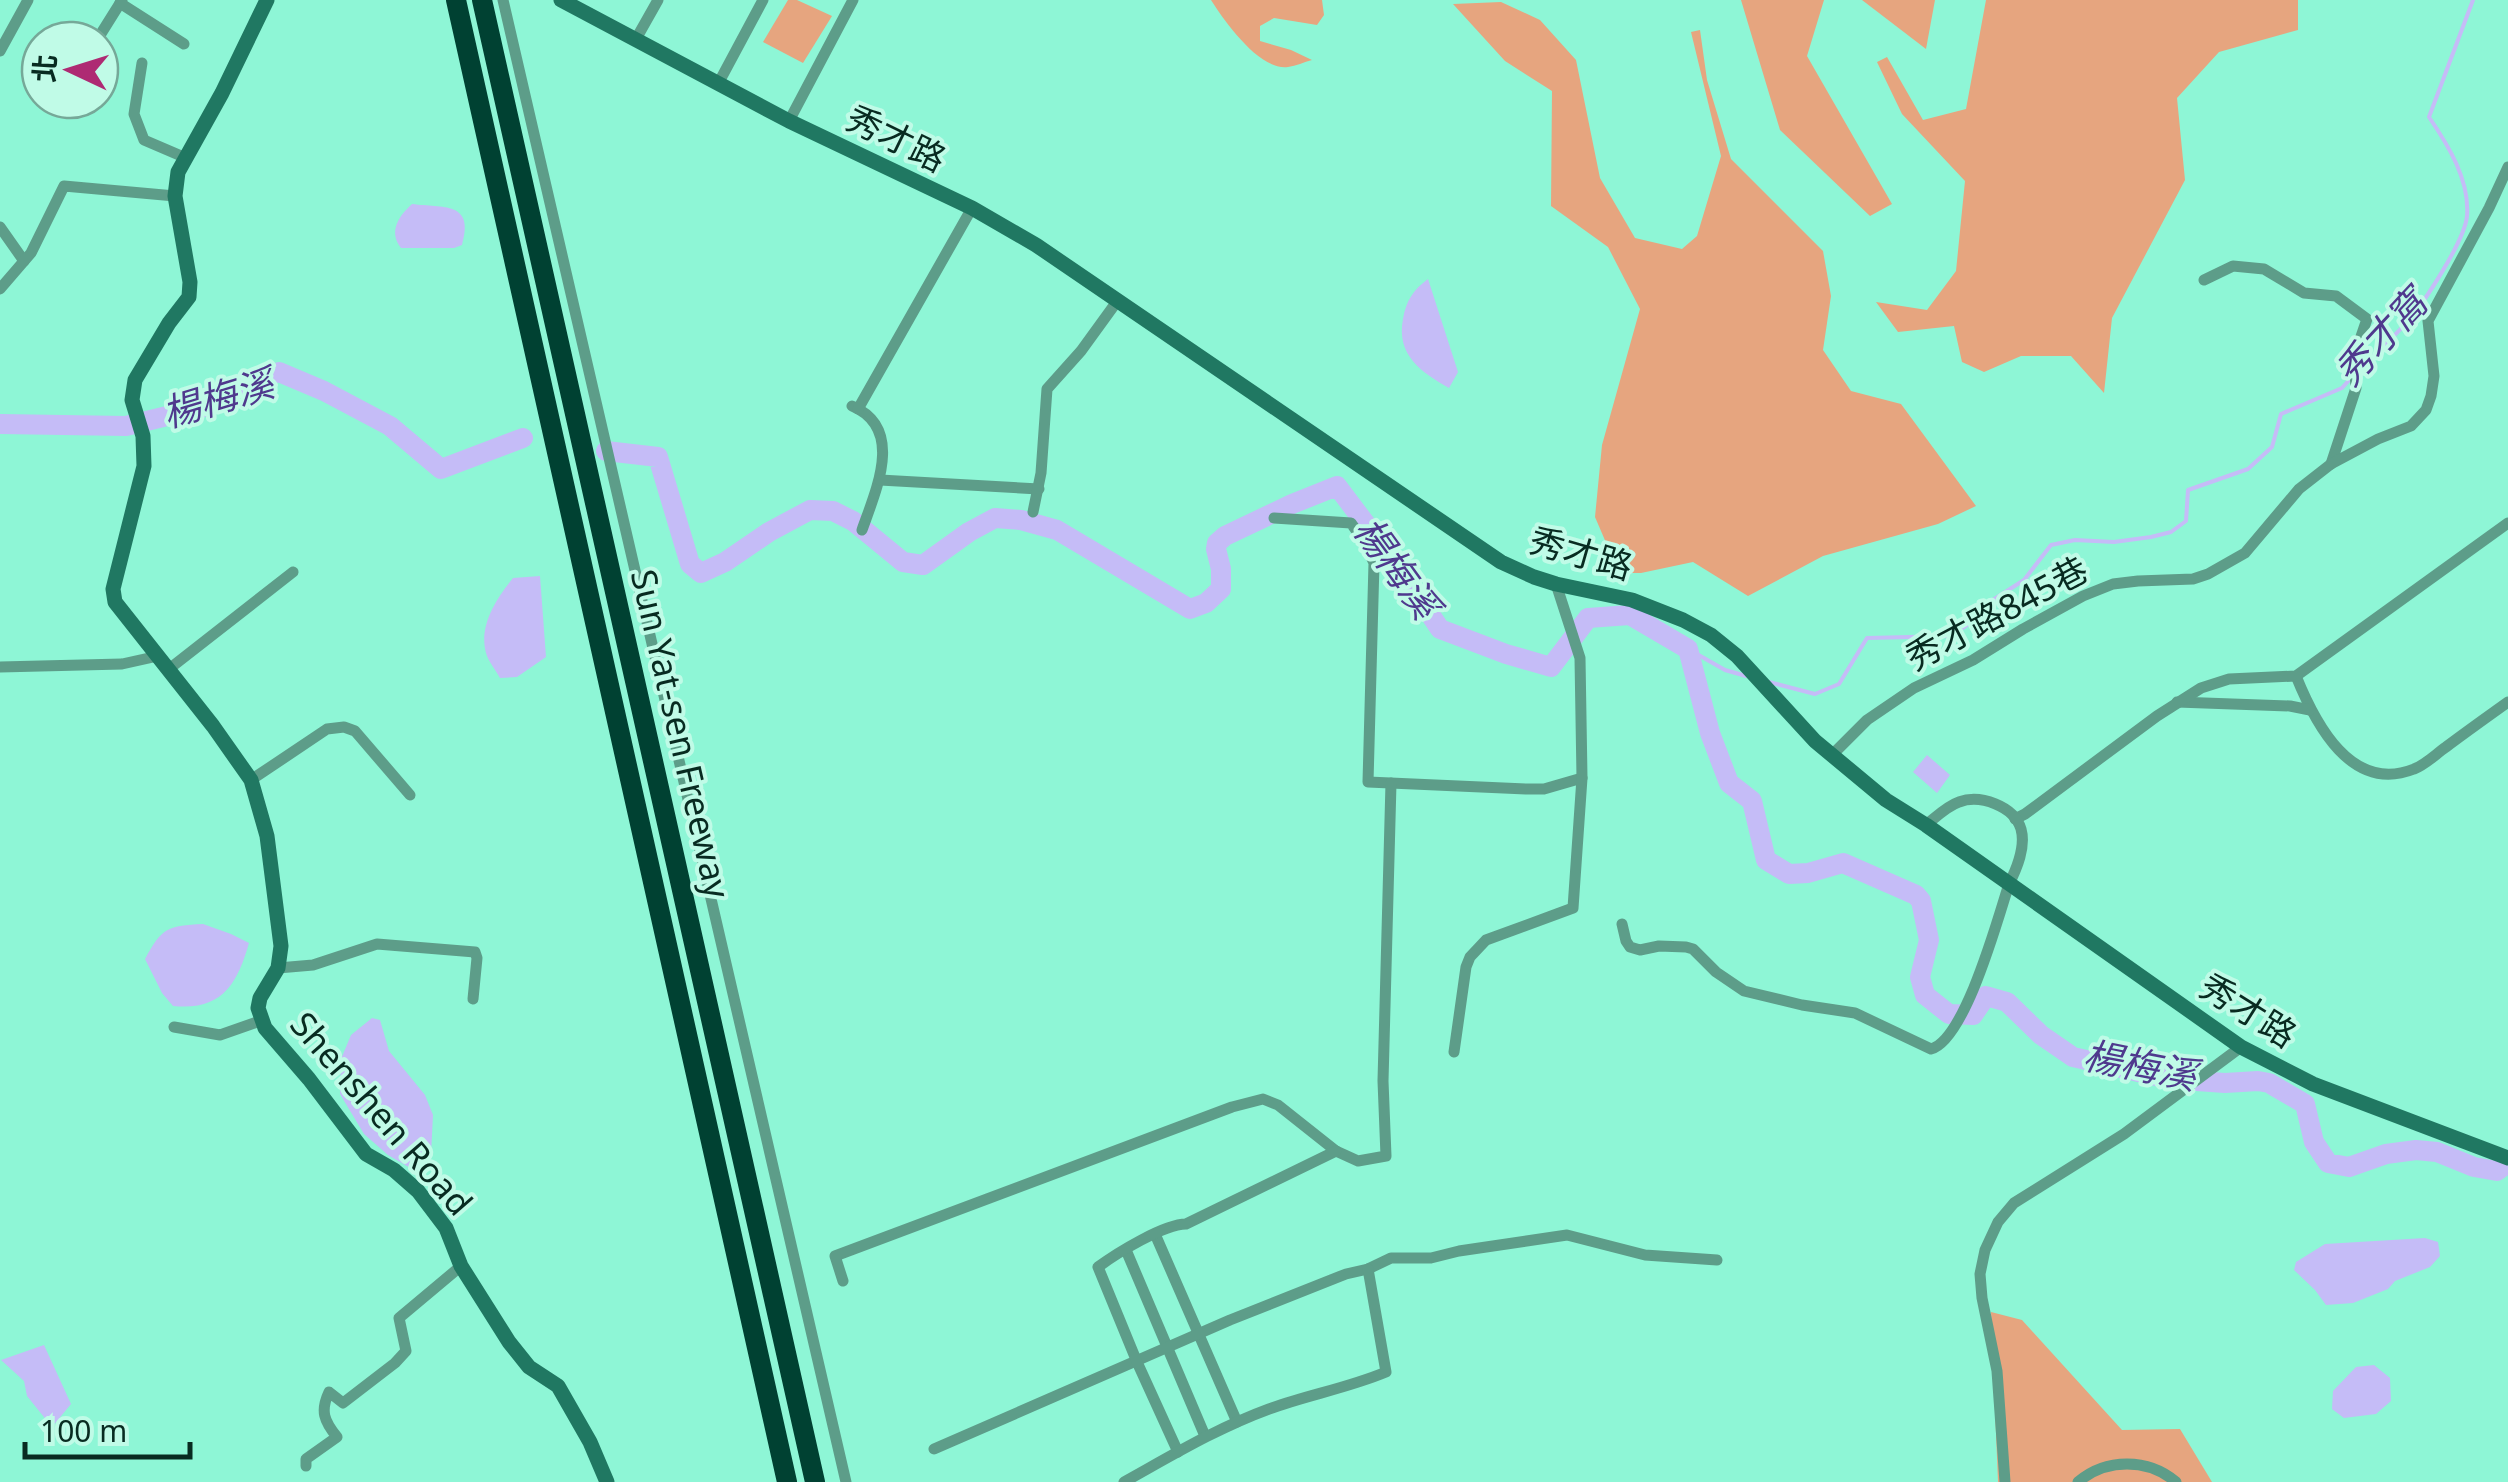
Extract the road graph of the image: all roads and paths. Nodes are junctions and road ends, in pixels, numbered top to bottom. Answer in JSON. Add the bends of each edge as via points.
{"nodes":[{"id":1,"x":28,"y":0,"type":"edge"},
{"id":2,"x":266,"y":0,"type":"edge"},
{"id":3,"x":456,"y":0,"type":"edge"},
{"id":4,"x":482,"y":0,"type":"edge"},
{"id":5,"x":503,"y":0,"type":"edge"},
{"id":6,"x":561,"y":0,"type":"edge"},
{"id":7,"x":658,"y":0,"type":"edge"},
{"id":8,"x":764,"y":0,"type":"edge"},
{"id":9,"x":852,"y":0,"type":"edge"},
{"id":10,"x":121,"y":2,"type":"edge"},
{"id":11,"x":636,"y":39,"type":"junction"},
{"id":12,"x":184,"y":44,"type":"dead end"},
{"id":13,"x":0,"y":51,"type":"edge"},
{"id":14,"x":142,"y":63,"type":"dead end"},
{"id":15,"x":718,"y":84,"type":"junction"},
{"id":16,"x":789,"y":120,"type":"junction"},
{"id":17,"x":186,"y":158,"type":"junction"},
{"id":18,"x":2508,"y":167,"type":"edge"},
{"id":19,"x":175,"y":196,"type":"junction"},
{"id":20,"x":972,"y":208,"type":"junction"},
{"id":21,"x":0,"y":227,"type":"edge"},
{"id":22,"x":24,"y":261,"type":"junction"},
{"id":23,"x":2204,"y":280,"type":"dead end"},
{"id":24,"x":0,"y":289,"type":"edge"},
{"id":25,"x":1118,"y":300,"type":"junction"},
{"id":26,"x":2331,"y":464,"type":"junction"},
{"id":27,"x":880,"y":480,"type":"junction"},
{"id":28,"x":1039,"y":489,"type":"junction"},
{"id":29,"x":1033,"y":512,"type":"dead end"},
{"id":30,"x":1274,"y":518,"type":"dead end"},
{"id":31,"x":2508,"y":524,"type":"edge"},
{"id":32,"x":862,"y":530,"type":"dead end"},
{"id":33,"x":293,"y":572,"type":"dead end"},
{"id":34,"x":1556,"y":584,"type":"junction"},
{"id":35,"x":164,"y":662,"type":"junction"},
{"id":36,"x":0,"y":667,"type":"edge"},
{"id":37,"x":2296,"y":676,"type":"junction"},
{"id":38,"x":2177,"y":702,"type":"junction"},
{"id":39,"x":2508,"y":702,"type":"edge"},
{"id":40,"x":2310,"y":710,"type":"junction"},
{"id":41,"x":1832,"y":755,"type":"junction"},
{"id":42,"x":1582,"y":778,"type":"junction"},
{"id":43,"x":251,"y":780,"type":"junction"},
{"id":44,"x":1392,"y":783,"type":"junction"},
{"id":45,"x":410,"y":795,"type":"dead end"},
{"id":46,"x":2015,"y":819,"type":"junction"},
{"id":47,"x":1926,"y":825,"type":"junction"},
{"id":48,"x":2009,"y":884,"type":"junction"},
{"id":49,"x":1622,"y":924,"type":"dead end"},
{"id":50,"x":278,"y":968,"type":"junction"},
{"id":51,"x":472,"y":999,"type":"dead end"},
{"id":52,"x":263,"y":1020,"type":"junction"},
{"id":53,"x":174,"y":1028,"type":"dead end"},
{"id":54,"x":2241,"y":1048,"type":"junction"},
{"id":55,"x":1454,"y":1052,"type":"dead end"},
{"id":56,"x":1336,"y":1151,"type":"junction"},
{"id":57,"x":2508,"y":1158,"type":"edge"},
{"id":58,"x":1155,"y":1234,"type":"junction"},
{"id":59,"x":1126,"y":1250,"type":"junction"},
{"id":60,"x":1717,"y":1260,"type":"dead end"},
{"id":61,"x":461,"y":1266,"type":"junction"},
{"id":62,"x":1368,"y":1269,"type":"junction"},
{"id":63,"x":843,"y":1281,"type":"dead end"},
{"id":64,"x":1199,"y":1334,"type":"junction"},
{"id":65,"x":1167,"y":1349,"type":"junction"},
{"id":66,"x":1137,"y":1362,"type":"junction"},
{"id":67,"x":1237,"y":1422,"type":"junction"},
{"id":68,"x":1205,"y":1436,"type":"junction"},
{"id":69,"x":934,"y":1449,"type":"dead end"},
{"id":70,"x":1178,"y":1452,"type":"junction"},
{"id":71,"x":306,"y":1466,"type":"dead end"},
{"id":72,"x":607,"y":1482,"type":"edge"},
{"id":73,"x":787,"y":1482,"type":"edge"},
{"id":74,"x":814,"y":1482,"type":"edge"},
{"id":75,"x":846,"y":1482,"type":"edge"},
{"id":76,"x":1124,"y":1482,"type":"edge"},
{"id":77,"x":2005,"y":1482,"type":"edge"},
{"id":78,"x":2078,"y":1482,"type":"edge"},
{"id":79,"x":2176,"y":1482,"type":"edge"}],
"edges":[{"from":1,"to":13,"type":"street"},
{"from":2,"to":17,"type":"main road"},
{"from":3,"to":73,"type":"highway","name":"Sun Yat-sen Freeway"},
{"from":4,"to":74,"type":"highway","name":"Sun Yat-sen Freeway"},
{"from":5,"to":75,"type":"street"},
{"from":6,"to":11,"type":"main road","name":"秀才路"},
{"from":7,"to":11,"type":"street"},
{"from":8,"to":15,"type":"street"},
{"from":9,"to":16,"type":"street"},
{"from":10,"to":12,"type":"street"},
{"from":11,"to":15,"type":"main road","name":"秀才路"},
{"from":14,"to":17,"type":"street","via":[[134,114],[144,140]]},
{"from":15,"to":16,"type":"main road","name":"秀才路"},
{"from":16,"to":20,"type":"main road","name":"秀才路"},
{"from":17,"to":19,"type":"main road"},
{"from":18,"to":26,"type":"street","name":"秀才路845巷","via":[[2428,321],[2434,376],[2426,410],[2411,426]]},
{"from":19,"to":22,"type":"street","via":[[64,186]]},
{"from":19,"to":35,"type":"main road","name":"Shenshen Road","via":[[190,297],[135,380],[144,466],[112,590]]},
{"from":20,"to":25,"type":"main road","name":"秀才路"},
{"from":20,"to":27,"type":"street","via":[[855,408],[881,432]]},
{"from":21,"to":22,"type":"street"},
{"from":22,"to":24,"type":"street"},
{"from":23,"to":26,"type":"street","via":[[2233,266],[2264,269],[2304,293],[2336,296],[2367,319],[2354,357],[2356,388]]},
{"from":25,"to":28,"type":"street","via":[[1048,390]]},
{"from":25,"to":34,"type":"main road","name":"秀才路","via":[[1501,562]]},
{"from":26,"to":41,"type":"street","name":"秀才路845巷","via":[[2233,560],[2193,578],[2113,584],[2083,596],[1914,688]]},
{"from":27,"to":28,"type":"street"},
{"from":27,"to":32,"type":"street"},
{"from":28,"to":29,"type":"street"},
{"from":30,"to":44,"type":"street","via":[[1351,523],[1374,563],[1368,782]]},
{"from":31,"to":37,"type":"street"},
{"from":33,"to":35,"type":"street"},
{"from":34,"to":41,"type":"main road","name":"秀才路","via":[[1632,600],[1711,635]]},
{"from":34,"to":42,"type":"street","via":[[1580,658]]},
{"from":35,"to":36,"type":"street"},
{"from":35,"to":43,"type":"main road","name":"Shenshen Road"},
{"from":37,"to":38,"type":"street","via":[[2230,680]]},
{"from":37,"to":40,"type":"street"},
{"from":38,"to":40,"type":"street"},
{"from":38,"to":46,"type":"street"},
{"from":39,"to":40,"type":"street","via":[[2416,768],[2385,774],[2339,753]]},
{"from":41,"to":47,"type":"main road","name":"秀才路"},
{"from":42,"to":44,"type":"street","via":[[1544,788]]},
{"from":42,"to":55,"type":"street","via":[[1573,908],[1486,940],[1470,958]]},
{"from":43,"to":45,"type":"street","via":[[327,729],[344,727],[355,731]]},
{"from":43,"to":50,"type":"main road","name":"Shenshen Road","via":[[267,836]]},
{"from":44,"to":56,"type":"street","via":[[1386,1156],[1358,1161]]},
{"from":46,"to":47,"type":"street","via":[[1994,803],[1962,800]]},
{"from":46,"to":48,"type":"street","via":[[2022,848]]},
{"from":47,"to":48,"type":"main road","name":"秀才路"},
{"from":48,"to":49,"type":"street","via":[[1971,997],[1952,1032],[1930,1049],[1855,1013],[1744,991],[1692,949],[1630,946]]},
{"from":48,"to":54,"type":"main road","name":"秀才路"},
{"from":50,"to":51,"type":"street","via":[[313,965],[377,944],[475,952]]},
{"from":50,"to":52,"type":"main road","name":"Shenshen Road","via":[[260,998]]},
{"from":52,"to":53,"type":"street","via":[[220,1035]]},
{"from":52,"to":61,"type":"main road","name":"Shenshen Road","via":[[366,1154],[418,1192],[446,1228]]},
{"from":54,"to":57,"type":"main road","name":"秀才路","via":[[2313,1084]]},
{"from":54,"to":77,"type":"street","via":[[2124,1134],[2014,1203],[1998,1222],[1980,1274],[1997,1371]]},
{"from":56,"to":58,"type":"street"},
{"from":56,"to":63,"type":"street","via":[[1278,1104],[1263,1099],[1232,1107],[835,1256]]},
{"from":58,"to":59,"type":"street"},
{"from":58,"to":64,"type":"street"},
{"from":59,"to":65,"type":"street"},
{"from":59,"to":66,"type":"street","via":[[1098,1267]]},
{"from":60,"to":62,"type":"street","via":[[1645,1255],[1567,1235],[1431,1258],[1391,1258]]},
{"from":61,"to":71,"type":"street","via":[[399,1318],[406,1352],[395,1364],[343,1403],[329,1392],[325,1422],[337,1437]]},
{"from":61,"to":72,"type":"main road","name":"Shenshen Road","via":[[529,1368],[558,1386]]},
{"from":62,"to":64,"type":"street"},
{"from":62,"to":67,"type":"street","via":[[1386,1372]]},
{"from":64,"to":65,"type":"street"},
{"from":64,"to":67,"type":"street"},
{"from":65,"to":66,"type":"street"},
{"from":65,"to":68,"type":"street"},
{"from":66,"to":69,"type":"street"},
{"from":66,"to":70,"type":"street"},
{"from":67,"to":68,"type":"street"},
{"from":68,"to":70,"type":"street"},
{"from":70,"to":76,"type":"street"},
{"from":78,"to":79,"type":"street","via":[[2124,1464],[2159,1470]]}]}
